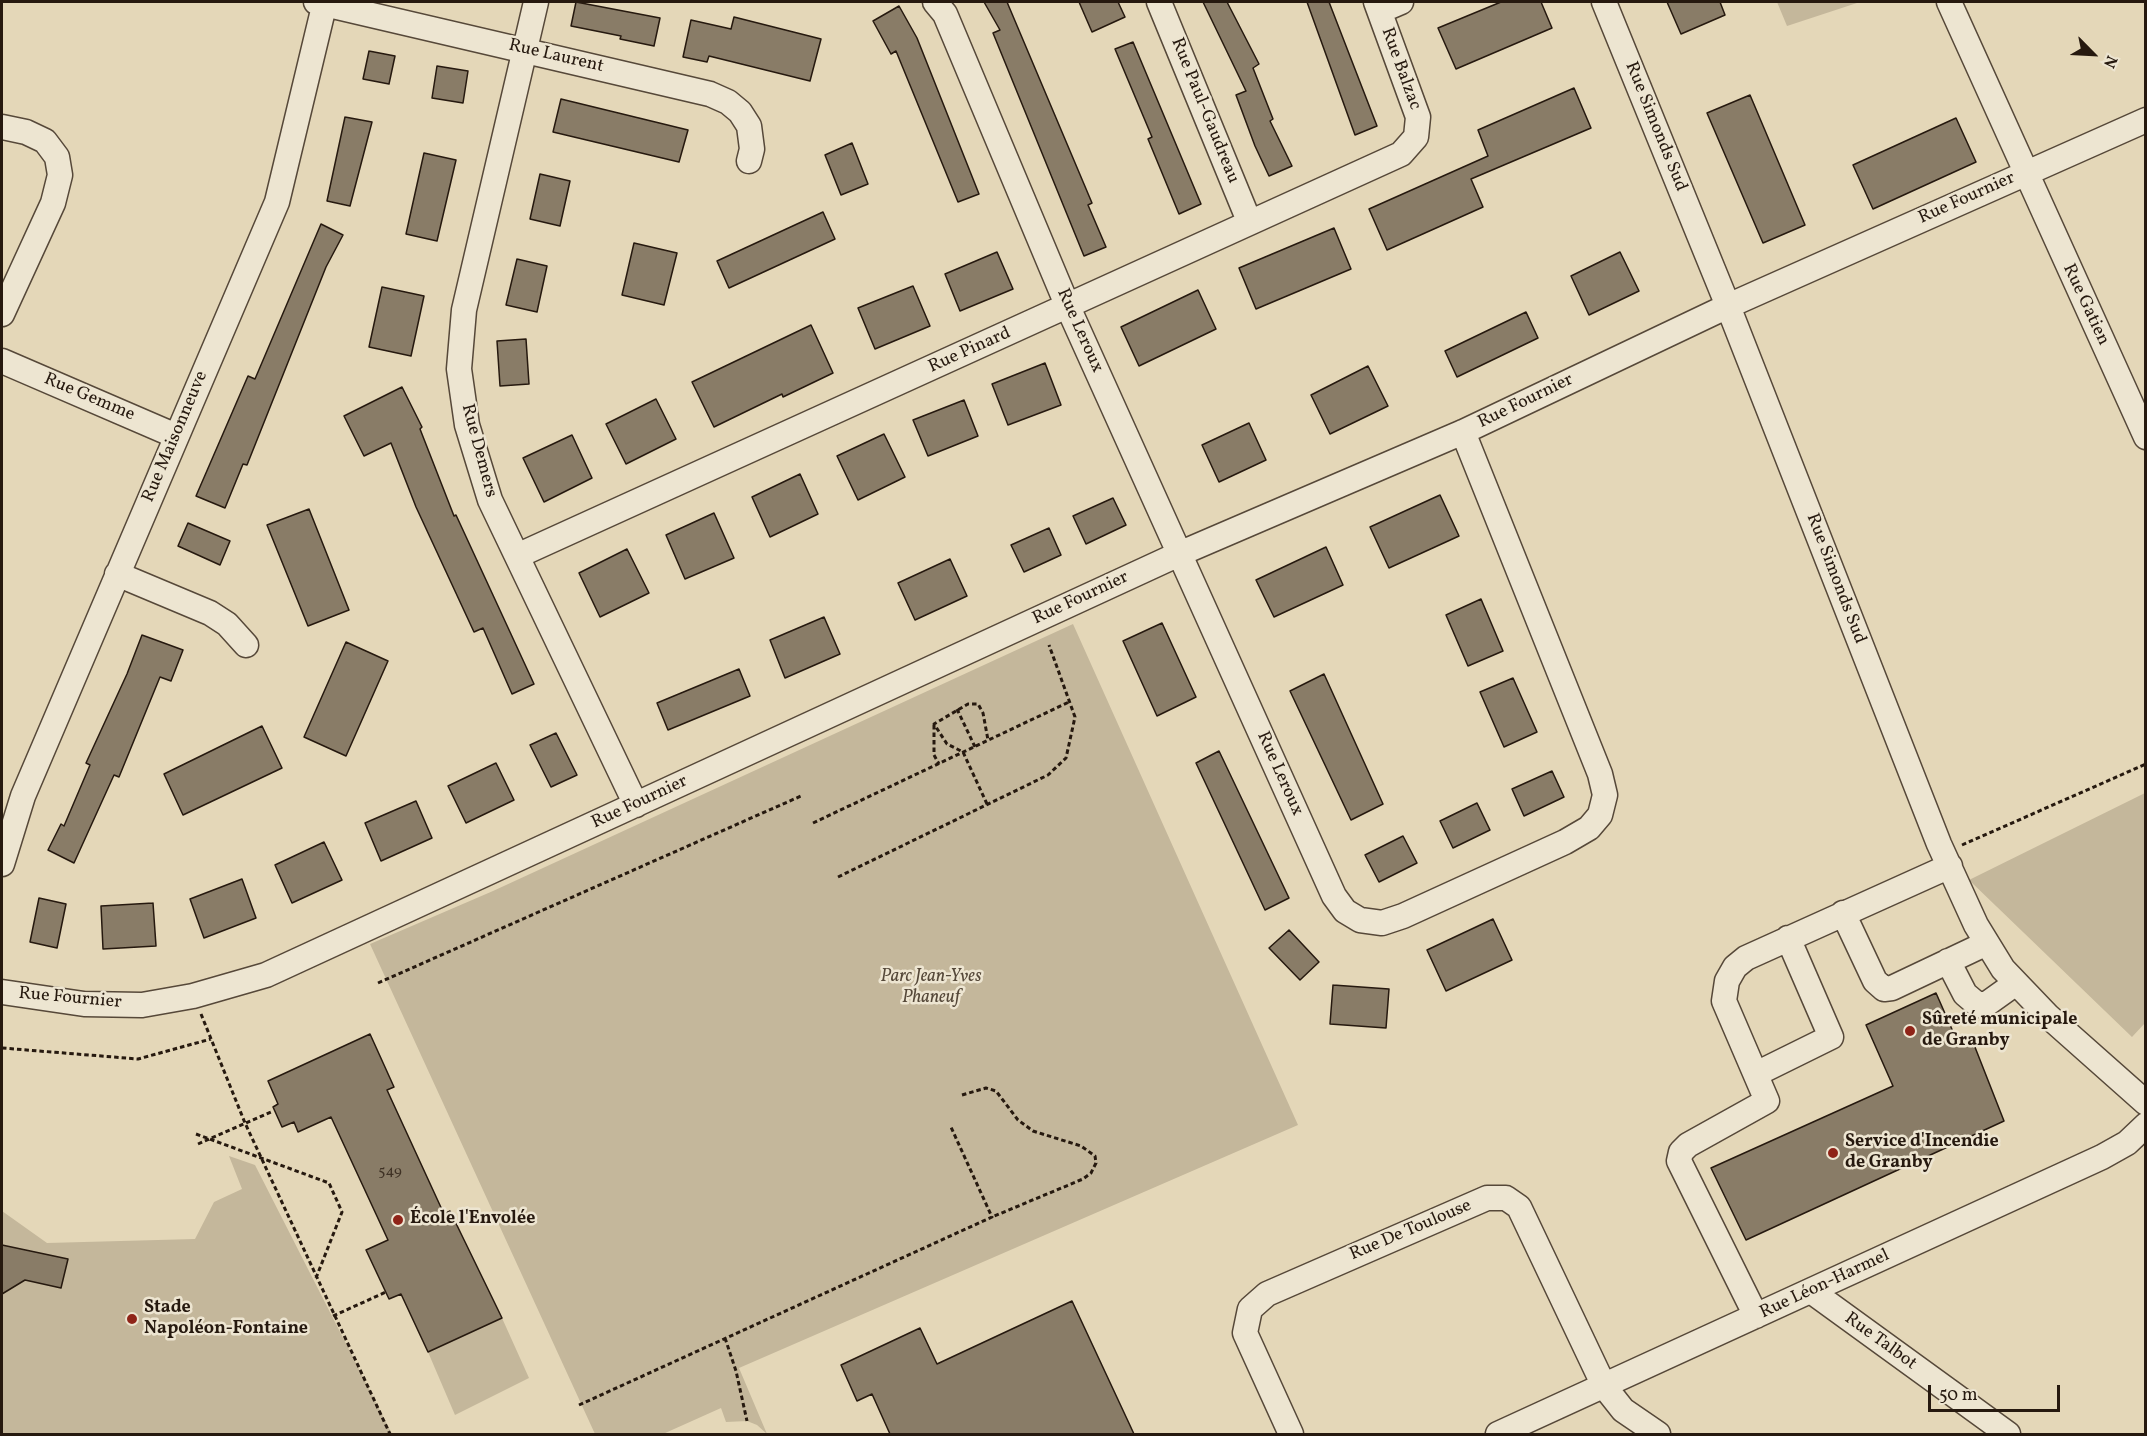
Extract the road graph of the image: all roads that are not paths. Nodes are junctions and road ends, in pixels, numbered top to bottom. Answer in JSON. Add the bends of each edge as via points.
{"nodes":[{"id":1,"x":322,"y":2,"type":"edge"},
{"id":2,"x":536,"y":2,"type":"edge"},
{"id":3,"x":934,"y":2,"type":"edge"},
{"id":4,"x":1159,"y":2,"type":"edge"},
{"id":5,"x":1604,"y":2,"type":"edge"},
{"id":6,"x":1949,"y":2,"type":"edge"},
{"id":7,"x":1386,"y":5,"type":"edge"},
{"id":8,"x":524,"y":49,"type":"junction"},
{"id":9,"x":2145,"y":120,"type":"edge"},
{"id":10,"x":2,"y":126,"type":"edge"},
{"id":11,"x":1416,"y":137,"type":"joint"},
{"id":12,"x":749,"y":161,"type":"dead end"},
{"id":13,"x":2025,"y":174,"type":"junction"},
{"id":14,"x":1249,"y":221,"type":"junction"},
{"id":15,"x":1728,"y":306,"type":"junction"},
{"id":16,"x":1068,"y":307,"type":"junction"},
{"id":17,"x":2,"y":314,"type":"edge"},
{"id":18,"x":2,"y":361,"type":"edge"},
{"id":19,"x":1463,"y":432,"type":"junction"},
{"id":20,"x":177,"y":436,"type":"junction"},
{"id":21,"x":2145,"y":437,"type":"edge"},
{"id":22,"x":1179,"y":554,"type":"junction"},
{"id":23,"x":517,"y":556,"type":"junction"},
{"id":24,"x":117,"y":574,"type":"junction"},
{"id":25,"x":246,"y":645,"type":"dead end"},
{"id":26,"x":636,"y":805,"type":"junction"},
{"id":27,"x":1947,"y":860,"type":"junction"},
{"id":28,"x":2,"y":864,"type":"edge"},
{"id":29,"x":1843,"y":913,"type":"junction"},
{"id":30,"x":1788,"y":938,"type":"junction"},
{"id":31,"x":1987,"y":943,"type":"junction"},
{"id":32,"x":1948,"y":961,"type":"junction"},
{"id":33,"x":2016,"y":983,"type":"junction"},
{"id":34,"x":2,"y":992,"type":"edge"},
{"id":35,"x":1756,"y":1074,"type":"junction"},
{"id":36,"x":2145,"y":1103,"type":"edge"},
{"id":37,"x":2145,"y":1125,"type":"edge"},
{"id":38,"x":1811,"y":1291,"type":"junction"},
{"id":39,"x":1756,"y":1316,"type":"junction"},
{"id":40,"x":1604,"y":1386,"type":"junction"},
{"id":41,"x":1509,"y":1432,"type":"edge"},
{"id":42,"x":1291,"y":1434,"type":"edge"},
{"id":43,"x":1658,"y":1434,"type":"edge"},
{"id":44,"x":2008,"y":1434,"type":"edge"}],
"edges":[{"from":1,"to":8,"type":"street","name":"Rue Laurent"},
{"from":1,"to":20,"type":"street","name":"Rue Maisonneuve","via":[[277,202]]},
{"from":2,"to":8,"type":"street","name":"Rue Demers"},
{"from":3,"to":16,"type":"street","name":"Rue Leroux","via":[[945,14]]},
{"from":4,"to":14,"type":"street","name":"Rue Paul-Gaudreau"},
{"from":5,"to":15,"type":"street","name":"Rue Simonds Sud"},
{"from":6,"to":13,"type":"street","name":"Rue Gatien"},
{"from":7,"to":11,"type":"street","name":"Rue Balzac","via":[[1418,117]]},
{"from":8,"to":12,"type":"street","name":"Rue Laurent","via":[[690,88],[729,102],[749,126]]},
{"from":8,"to":23,"type":"street","name":"Rue Demers","via":[[464,310],[459,369],[467,425],[490,500]]},
{"from":9,"to":13,"type":"street","name":"Rue Fournier"},
{"from":10,"to":17,"type":"street","via":[[45,141],[57,157],[60,175],[53,203]]},
{"from":11,"to":14,"type":"street","name":"Rue Pinard","via":[[1401,154]]},
{"from":13,"to":15,"type":"street","name":"Rue Fournier"},
{"from":13,"to":21,"type":"street","name":"Rue Gatien"},
{"from":14,"to":16,"type":"street","name":"Rue Pinard"},
{"from":15,"to":19,"type":"street","name":"Rue Fournier"},
{"from":15,"to":27,"type":"street","name":"Rue Simonds Sud"},
{"from":16,"to":22,"type":"street","name":"Rue Leroux"},
{"from":16,"to":23,"type":"street","name":"Rue Pinard"},
{"from":18,"to":20,"type":"street","name":"Rue Gemme"},
{"from":19,"to":22,"type":"street","name":"Rue Fournier"},
{"from":19,"to":22,"type":"street","name":"Rue Leroux","via":[[1605,795],[1600,814],[1581,833],[1403,916],[1382,923],[1360,920],[1334,896]]},
{"from":20,"to":24,"type":"street","name":"Rue Maisonneuve"},
{"from":22,"to":26,"type":"street","name":"Rue Fournier"},
{"from":23,"to":26,"type":"street","name":"Rue Demers"},
{"from":24,"to":25,"type":"street","via":[[210,614],[227,624]]},
{"from":24,"to":28,"type":"street","name":"Rue Maisonneuve","via":[[23,796]]},
{"from":26,"to":34,"type":"street","name":"Rue Fournier","via":[[266,975],[193,996],[142,1005],[84,1004]]},
{"from":27,"to":29,"type":"street"},
{"from":27,"to":31,"type":"street","name":"Rue Simonds Sud"},
{"from":29,"to":30,"type":"street"},
{"from":29,"to":32,"type":"street","via":[[1878,987],[1892,988]]},
{"from":30,"to":35,"type":"street","via":[[1746,958],[1727,981],[1724,1001]]},
{"from":30,"to":35,"type":"street","via":[[1831,1037]]},
{"from":31,"to":32,"type":"street"},
{"from":31,"to":33,"type":"street","name":"Rue Simonds Sud"},
{"from":32,"to":33,"type":"street","via":[[1965,994],[1978,1005],[1988,1003]]},
{"from":33,"to":36,"type":"street","name":"Rue Simonds Sud"},
{"from":35,"to":39,"type":"street","via":[[1766,1097],[1764,1105],[1688,1145],[1679,1161]]},
{"from":37,"to":38,"type":"street","name":"Rue Léon-Harmel","via":[[2127,1143],[2102,1157]]},
{"from":38,"to":39,"type":"street","name":"Rue Léon-Harmel"},
{"from":38,"to":44,"type":"street","name":"Rue Talbot"},
{"from":39,"to":40,"type":"street","name":"Rue Léon-Harmel"},
{"from":40,"to":41,"type":"street","name":"Rue Léon-Harmel"},
{"from":40,"to":42,"type":"street","name":"Rue De Toulouse","via":[[1519,1207],[1506,1198],[1487,1198],[1267,1294],[1250,1309],[1245,1333]]},
{"from":40,"to":43,"type":"street","name":"Rue De Toulouse","via":[[1623,1410]]}]}
